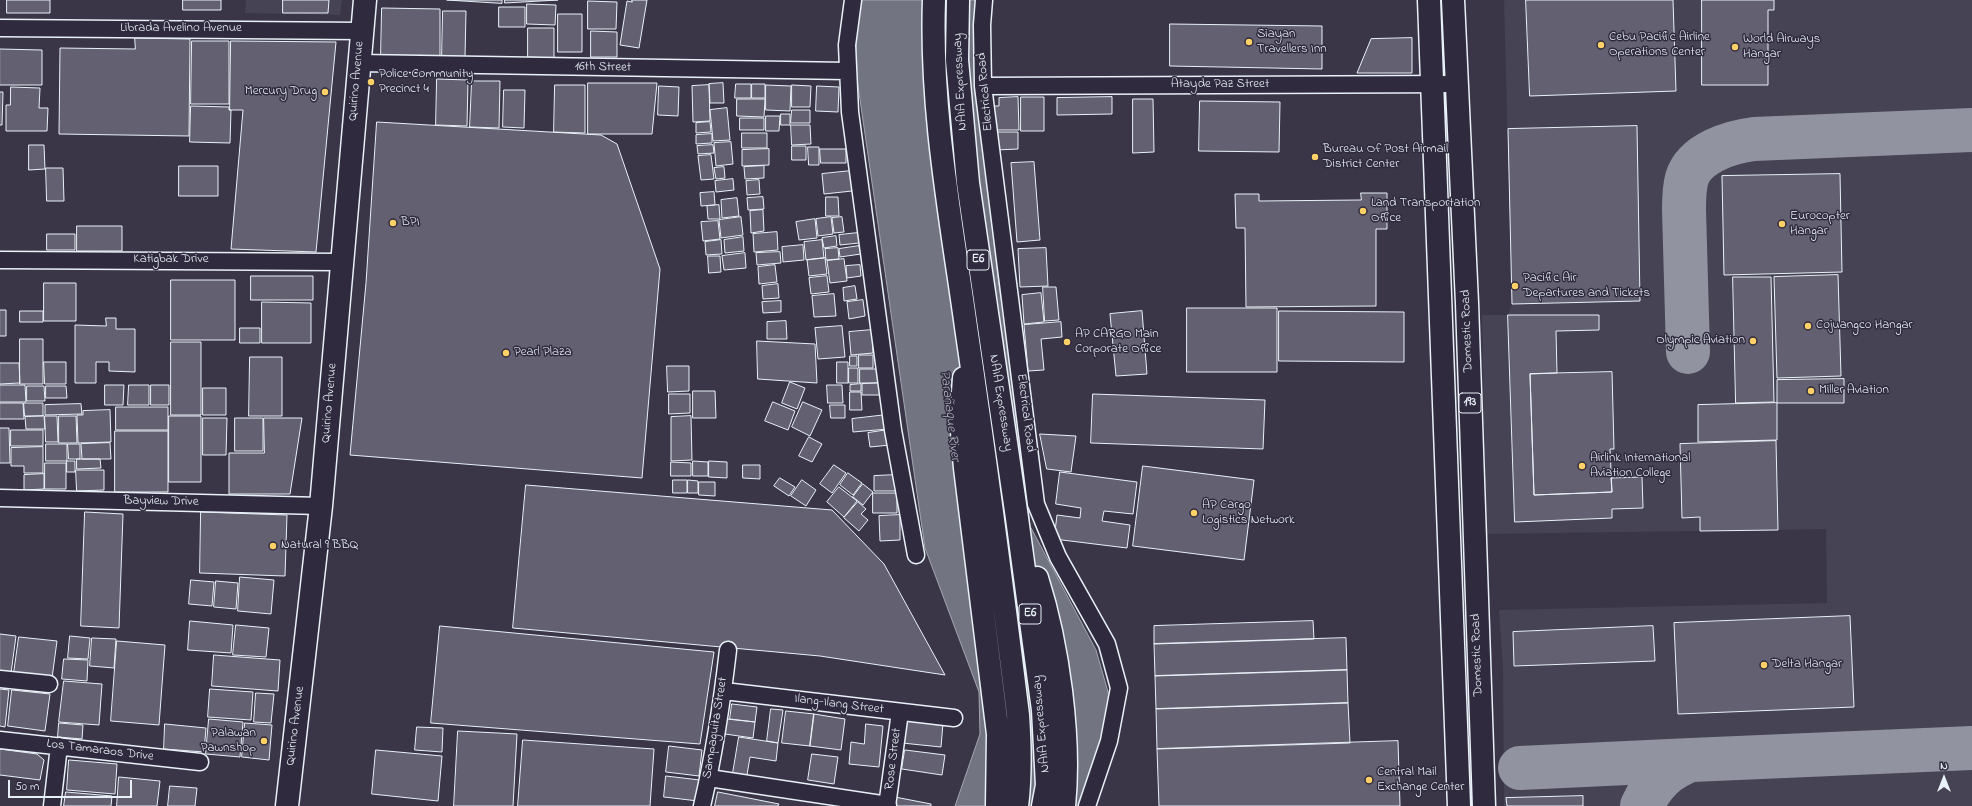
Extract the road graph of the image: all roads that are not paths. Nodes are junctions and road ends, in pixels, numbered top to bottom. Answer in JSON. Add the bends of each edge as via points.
{"nodes":[{"id":1,"x":365,"y":0,"type":"edge"},
{"id":2,"x":852,"y":0,"type":"edge"},
{"id":3,"x":934,"y":0,"type":"edge"},
{"id":4,"x":958,"y":0,"type":"edge"},
{"id":5,"x":984,"y":0,"type":"edge"},
{"id":6,"x":1429,"y":0,"type":"edge"},
{"id":7,"x":1453,"y":0,"type":"edge"},
{"id":8,"x":0,"y":28,"type":"edge"},
{"id":9,"x":362,"y":31,"type":"junction"},
{"id":10,"x":359,"y":63,"type":"junction"},
{"id":11,"x":847,"y":71,"type":"junction"},
{"id":12,"x":1456,"y":84,"type":"junction"},
{"id":13,"x":1432,"y":85,"type":"junction"},
{"id":14,"x":983,"y":86,"type":"junction"},
{"id":15,"x":0,"y":260,"type":"edge"},
{"id":16,"x":341,"y":262,"type":"junction"},
{"id":17,"x":966,"y":327,"type":"junction"},
{"id":18,"x":0,"y":498,"type":"edge"},
{"id":19,"x":321,"y":506,"type":"junction"},
{"id":20,"x":1017,"y":518,"type":"junction"},
{"id":21,"x":916,"y":555,"type":"dead end"},
{"id":22,"x":728,"y":650,"type":"dead end"},
{"id":23,"x":0,"y":679,"type":"edge"},
{"id":24,"x":49,"y":684,"type":"dead end"},
{"id":25,"x":724,"y":691,"type":"junction"},
{"id":26,"x":900,"y":712,"type":"junction"},
{"id":27,"x":954,"y":718,"type":"dead end"},
{"id":28,"x":0,"y":740,"type":"edge"},
{"id":29,"x":59,"y":746,"type":"junction"},
{"id":30,"x":200,"y":762,"type":"dead end"},
{"id":31,"x":709,"y":778,"type":"junction"},
{"id":32,"x":888,"y":805,"type":"edge"},
{"id":33,"x":52,"y":806,"type":"edge"},
{"id":34,"x":287,"y":806,"type":"edge"},
{"id":35,"x":702,"y":806,"type":"edge"},
{"id":36,"x":997,"y":806,"type":"edge"},
{"id":37,"x":1017,"y":806,"type":"edge"},
{"id":38,"x":1043,"y":806,"type":"edge"},
{"id":39,"x":1064,"y":806,"type":"edge"},
{"id":40,"x":1087,"y":806,"type":"edge"},
{"id":41,"x":1459,"y":806,"type":"edge"},
{"id":42,"x":1484,"y":806,"type":"edge"}],
"edges":[{"from":1,"to":9,"type":"main road","name":"Quirino Avenue"},
{"from":2,"to":11,"type":"street"},
{"from":3,"to":17,"type":"main road","name":"NAIA Expressway","number":"E6","via":[[934,64],[944,185]]},
{"from":4,"to":20,"type":"main road","name":"NAIA Expressway","number":"E6","via":[[957,60],[968,182]]},
{"from":5,"to":14,"type":"street","name":"Electrical Road"},
{"from":6,"to":13,"type":"main road","name":"Domestic Road","number":"193"},
{"from":7,"to":12,"type":"main road","name":"Domestic Road","number":"193"},
{"from":8,"to":9,"type":"street","name":"Librada Avelino Avenue"},
{"from":9,"to":10,"type":"main road","name":"Quirino Avenue"},
{"from":10,"to":11,"type":"street","name":"16th Street"},
{"from":10,"to":16,"type":"main road","name":"Quirino Avenue"},
{"from":11,"to":21,"type":"street","via":[[850,112],[893,430]]},
{"from":12,"to":13,"type":"street","name":"Atayde Paz Street"},
{"from":12,"to":42,"type":"main road","name":"Domestic Road","number":"193","via":[[1468,302]]},
{"from":13,"to":14,"type":"street","name":"Atayde Paz Street"},
{"from":13,"to":41,"type":"main road","name":"Domestic Road","number":"193"},
{"from":14,"to":40,"type":"street","name":"Electrical Road","via":[[1036,504],[1058,557],[1107,644],[1119,688],[1109,742]]},
{"from":15,"to":16,"type":"street","name":"Katigbak Drive"},
{"from":16,"to":19,"type":"main road","name":"Quirino Avenue"},
{"from":17,"to":36,"type":"main road","via":[[961,420],[998,734]]},
{"from":17,"to":37,"type":"main road","name":"NAIA Expressway","number":"E6","via":[[1018,715],[1020,785]]},
{"from":18,"to":19,"type":"street","name":"Bayview Drive"},
{"from":19,"to":34,"type":"main road","name":"Quirino Avenue"},
{"from":20,"to":38,"type":"main road","name":"NAIA Expressway","number":"E6","via":[[1043,710],[1046,786]]},
{"from":20,"to":39,"type":"main road","via":[[1041,591],[1057,670],[1065,739]]},
{"from":22,"to":25,"type":"street","name":"Sampaguita Street"},
{"from":23,"to":24,"type":"street"},
{"from":25,"to":26,"type":"street","name":"Ilang-Ilang Street"},
{"from":25,"to":31,"type":"street","name":"Sampaguita Street"},
{"from":26,"to":27,"type":"street","name":"Ilang-Ilang Street"},
{"from":26,"to":32,"type":"street","name":"Rose Street"},
{"from":28,"to":29,"type":"street","name":"Los Tamaraos Drive"},
{"from":29,"to":30,"type":"street","name":"Los Tamaraos Drive"},
{"from":29,"to":33,"type":"street"},
{"from":31,"to":32,"type":"street"},
{"from":31,"to":35,"type":"street","name":"Sampaguita Street"}]}
